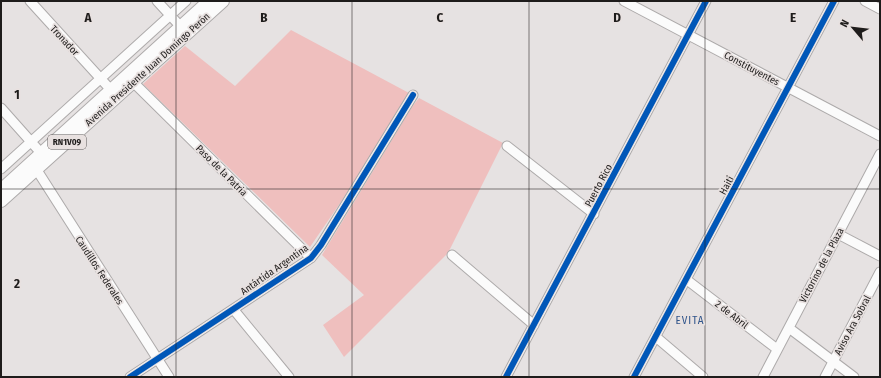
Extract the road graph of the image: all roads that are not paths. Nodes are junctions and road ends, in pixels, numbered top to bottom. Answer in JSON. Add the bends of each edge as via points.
{"nodes":[{"id":1,"x":30,"y":1,"type":"edge"},
{"id":2,"x":157,"y":1,"type":"edge"},
{"id":3,"x":186,"y":1,"type":"edge"},
{"id":4,"x":209,"y":1,"type":"edge"},
{"id":5,"x":223,"y":1,"type":"edge"},
{"id":6,"x":624,"y":1,"type":"edge"},
{"id":7,"x":706,"y":1,"type":"edge"},
{"id":8,"x":834,"y":1,"type":"edge"},
{"id":9,"x":865,"y":1,"type":"edge"},
{"id":10,"x":880,"y":9,"type":"edge"},
{"id":11,"x":171,"y":15,"type":"junction"},
{"id":12,"x":180,"y":27,"type":"junction"},
{"id":13,"x":688,"y":35,"type":"junction"},
{"id":14,"x":101,"y":78,"type":"junction"},
{"id":15,"x":133,"y":82,"type":"junction"},
{"id":16,"x":788,"y":87,"type":"junction"},
{"id":17,"x":111,"y":90,"type":"junction"},
{"id":18,"x":413,"y":95,"type":"dead end"},
{"id":19,"x":1,"y":108,"type":"edge"},
{"id":20,"x":880,"y":136,"type":"edge"},
{"id":21,"x":31,"y":142,"type":"junction"},
{"id":22,"x":507,"y":146,"type":"dead end"},
{"id":23,"x":42,"y":153,"type":"junction"},
{"id":24,"x":880,"y":154,"type":"edge"},
{"id":25,"x":34,"y":166,"type":"junction"},
{"id":26,"x":1,"y":169,"type":"edge"},
{"id":27,"x":1,"y":190,"type":"edge"},
{"id":28,"x":1,"y":202,"type":"edge"},
{"id":29,"x":594,"y":214,"type":"junction"},
{"id":30,"x":838,"y":234,"type":"junction"},
{"id":31,"x":452,"y":255,"type":"dead end"},
{"id":32,"x":880,"y":256,"type":"edge"},
{"id":33,"x":311,"y":258,"type":"junction"},
{"id":34,"x":880,"y":272,"type":"edge"},
{"id":35,"x":687,"y":280,"type":"junction"},
{"id":36,"x":234,"y":310,"type":"junction"},
{"id":37,"x":534,"y":325,"type":"junction"},
{"id":38,"x":789,"y":328,"type":"junction"},
{"id":39,"x":656,"y":337,"type":"junction"},
{"id":40,"x":777,"y":349,"type":"junction"},
{"id":41,"x":158,"y":359,"type":"junction"},
{"id":42,"x":833,"y":361,"type":"junction"},
{"id":43,"x":130,"y":377,"type":"edge"},
{"id":44,"x":169,"y":377,"type":"edge"},
{"id":45,"x":289,"y":377,"type":"edge"},
{"id":46,"x":506,"y":377,"type":"edge"},
{"id":47,"x":634,"y":377,"type":"edge"},
{"id":48,"x":703,"y":377,"type":"edge"},
{"id":49,"x":763,"y":377,"type":"edge"},
{"id":50,"x":825,"y":377,"type":"edge"},
{"id":51,"x":854,"y":377,"type":"edge"}],
"edges":[{"from":1,"to":14,"type":"street","name":"Tronador"},
{"from":2,"to":11,"type":"street"},
{"from":3,"to":11,"type":"street"},
{"from":4,"to":12,"type":"main road","name":"Avenida Presidente Juan Domingo Perón","number":"RN1V09"},
{"from":5,"to":15,"type":"main road","name":"Avenida Presidente Juan Domingo Perón","number":"RN1V09"},
{"from":6,"to":13,"type":"street","name":"Constituyentes"},
{"from":7,"to":13,"type":"street","name":"Puerto Rico"},
{"from":8,"to":16,"type":"street","name":"Haití"},
{"from":9,"to":10,"type":"street"},
{"from":11,"to":12,"type":"street"},
{"from":11,"to":14,"type":"street"},
{"from":12,"to":17,"type":"main road","name":"Avenida Presidente Juan Domingo Perón","number":"RN1V09"},
{"from":13,"to":16,"type":"street","name":"Constituyentes"},
{"from":13,"to":29,"type":"street","name":"Puerto Rico"},
{"from":14,"to":17,"type":"street","name":"Tronador"},
{"from":14,"to":21,"type":"street"},
{"from":15,"to":25,"type":"main road","name":"Avenida Presidente Juan Domingo Perón","number":"RN1V09"},
{"from":15,"to":33,"type":"street","name":"Paso de la Patria"},
{"from":16,"to":20,"type":"street","name":"Constituyentes"},
{"from":16,"to":35,"type":"street","name":"Haití"},
{"from":17,"to":23,"type":"main road","name":"Avenida Presidente Juan Domingo Perón","number":"RN1V09"},
{"from":18,"to":33,"type":"street","name":"Antártida Argentina","via":[[322,245]]},
{"from":19,"to":21,"type":"street"},
{"from":21,"to":23,"type":"street"},
{"from":21,"to":26,"type":"street"},
{"from":22,"to":29,"type":"street"},
{"from":23,"to":25,"type":"main road","name":"Avenida Presidente Juan Domingo Perón","number":"RN1V09"},
{"from":24,"to":30,"type":"street","name":"Victorino de la Plaza"},
{"from":25,"to":27,"type":"main road","name":"Avenida Presidente Juan Domingo Perón","number":"RN1V09"},
{"from":25,"to":28,"type":"main road","name":"Avenida Presidente Juan Domingo Perón","number":"RN1V09"},
{"from":25,"to":41,"type":"street","name":"Caudillos Federales"},
{"from":29,"to":37,"type":"street","name":"Puerto Rico"},
{"from":30,"to":32,"type":"street"},
{"from":30,"to":38,"type":"street","name":"Victorino de la Plaza"},
{"from":31,"to":37,"type":"street"},
{"from":33,"to":36,"type":"street","name":"Antártida Argentina"},
{"from":34,"to":42,"type":"street","name":"Aviso Ara Sobral"},
{"from":35,"to":39,"type":"street","name":"Haití"},
{"from":35,"to":40,"type":"street","name":"2 de Abril"},
{"from":36,"to":41,"type":"street","name":"Antártida Argentina"},
{"from":36,"to":45,"type":"street"},
{"from":37,"to":46,"type":"street","name":"Puerto Rico"},
{"from":38,"to":40,"type":"street","name":"Victorino de la Plaza"},
{"from":38,"to":42,"type":"street"},
{"from":39,"to":47,"type":"street","name":"Haití"},
{"from":39,"to":48,"type":"street"},
{"from":40,"to":49,"type":"street","name":"Victorino de la Plaza"},
{"from":41,"to":43,"type":"street","name":"Antártida Argentina"},
{"from":41,"to":44,"type":"street","name":"Caudillos Federales"},
{"from":42,"to":50,"type":"street","name":"Aviso Ara Sobral"},
{"from":42,"to":51,"type":"street"}]}
